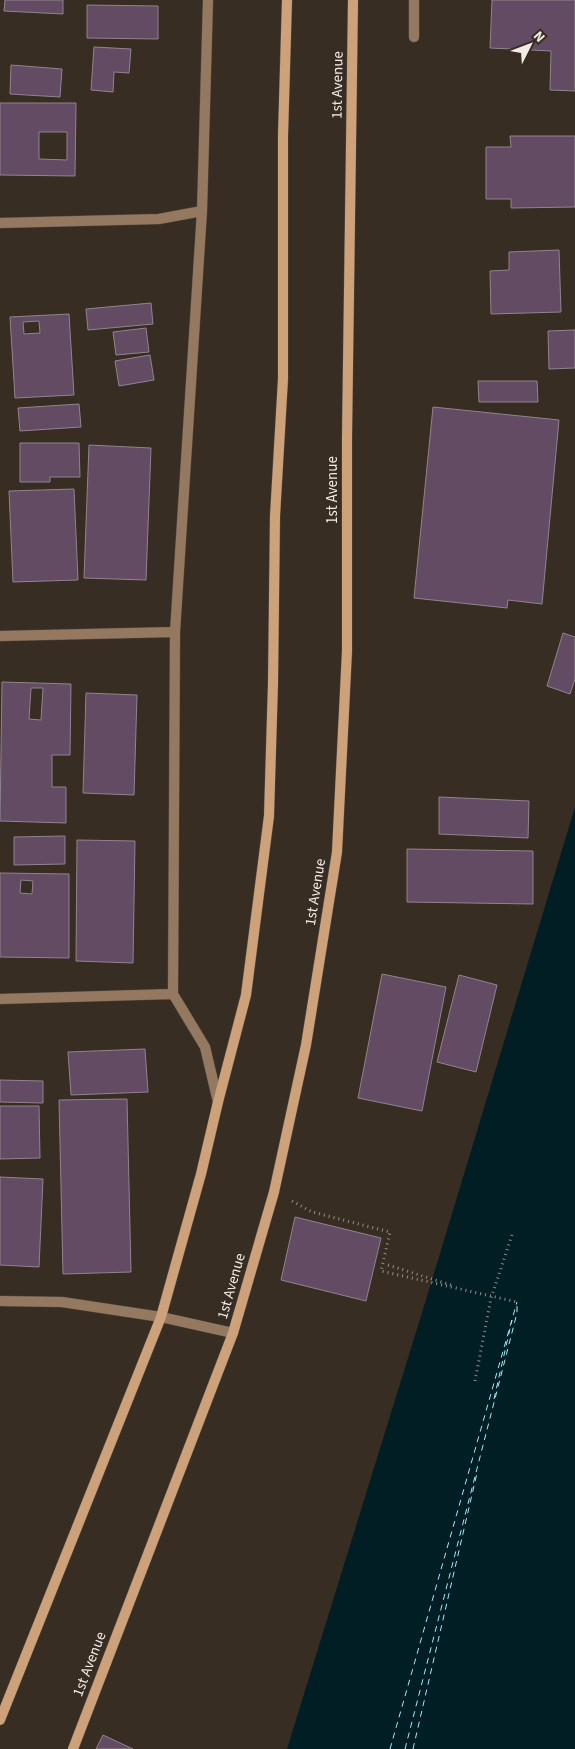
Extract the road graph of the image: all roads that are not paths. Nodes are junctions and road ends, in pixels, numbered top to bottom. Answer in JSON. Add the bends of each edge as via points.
{"nodes":[{"id":1,"x":208,"y":0,"type":"edge"},
{"id":2,"x":287,"y":0,"type":"edge"},
{"id":3,"x":353,"y":0,"type":"edge"},
{"id":4,"x":414,"y":0,"type":"edge"},
{"id":5,"x":414,"y":37,"type":"dead end"},
{"id":6,"x":202,"y":210,"type":"junction"},
{"id":7,"x":0,"y":223,"type":"edge"},
{"id":8,"x":175,"y":632,"type":"junction"},
{"id":9,"x":0,"y":636,"type":"edge"},
{"id":10,"x":173,"y":994,"type":"junction"},
{"id":11,"x":0,"y":999,"type":"edge"},
{"id":12,"x":218,"y":1102,"type":"junction"},
{"id":13,"x":0,"y":1301,"type":"edge"},
{"id":14,"x":162,"y":1317,"type":"junction"},
{"id":15,"x":233,"y":1333,"type":"junction"},
{"id":16,"x":0,"y":1720,"type":"edge"},
{"id":17,"x":73,"y":1749,"type":"edge"}],
"edges":[{"from":1,"to":6,"type":"street"},
{"from":2,"to":12,"type":"main road","via":[[283,136],[283,379],[275,516],[269,816],[246,995]]},
{"from":3,"to":15,"type":"main road","name":"1st Avenue","via":[[347,651],[337,852],[306,1045],[274,1192]]},
{"from":4,"to":5,"type":"street"},
{"from":6,"to":7,"type":"street","via":[[159,219]]},
{"from":6,"to":8,"type":"street"},
{"from":8,"to":9,"type":"street"},
{"from":8,"to":10,"type":"street"},
{"from":10,"to":11,"type":"street"},
{"from":10,"to":12,"type":"street","via":[[204,1047]]},
{"from":12,"to":14,"type":"main road"},
{"from":13,"to":14,"type":"street","via":[[62,1302]]},
{"from":14,"to":15,"type":"street"},
{"from":14,"to":16,"type":"main road"},
{"from":15,"to":17,"type":"main road","name":"1st Avenue"}]}
